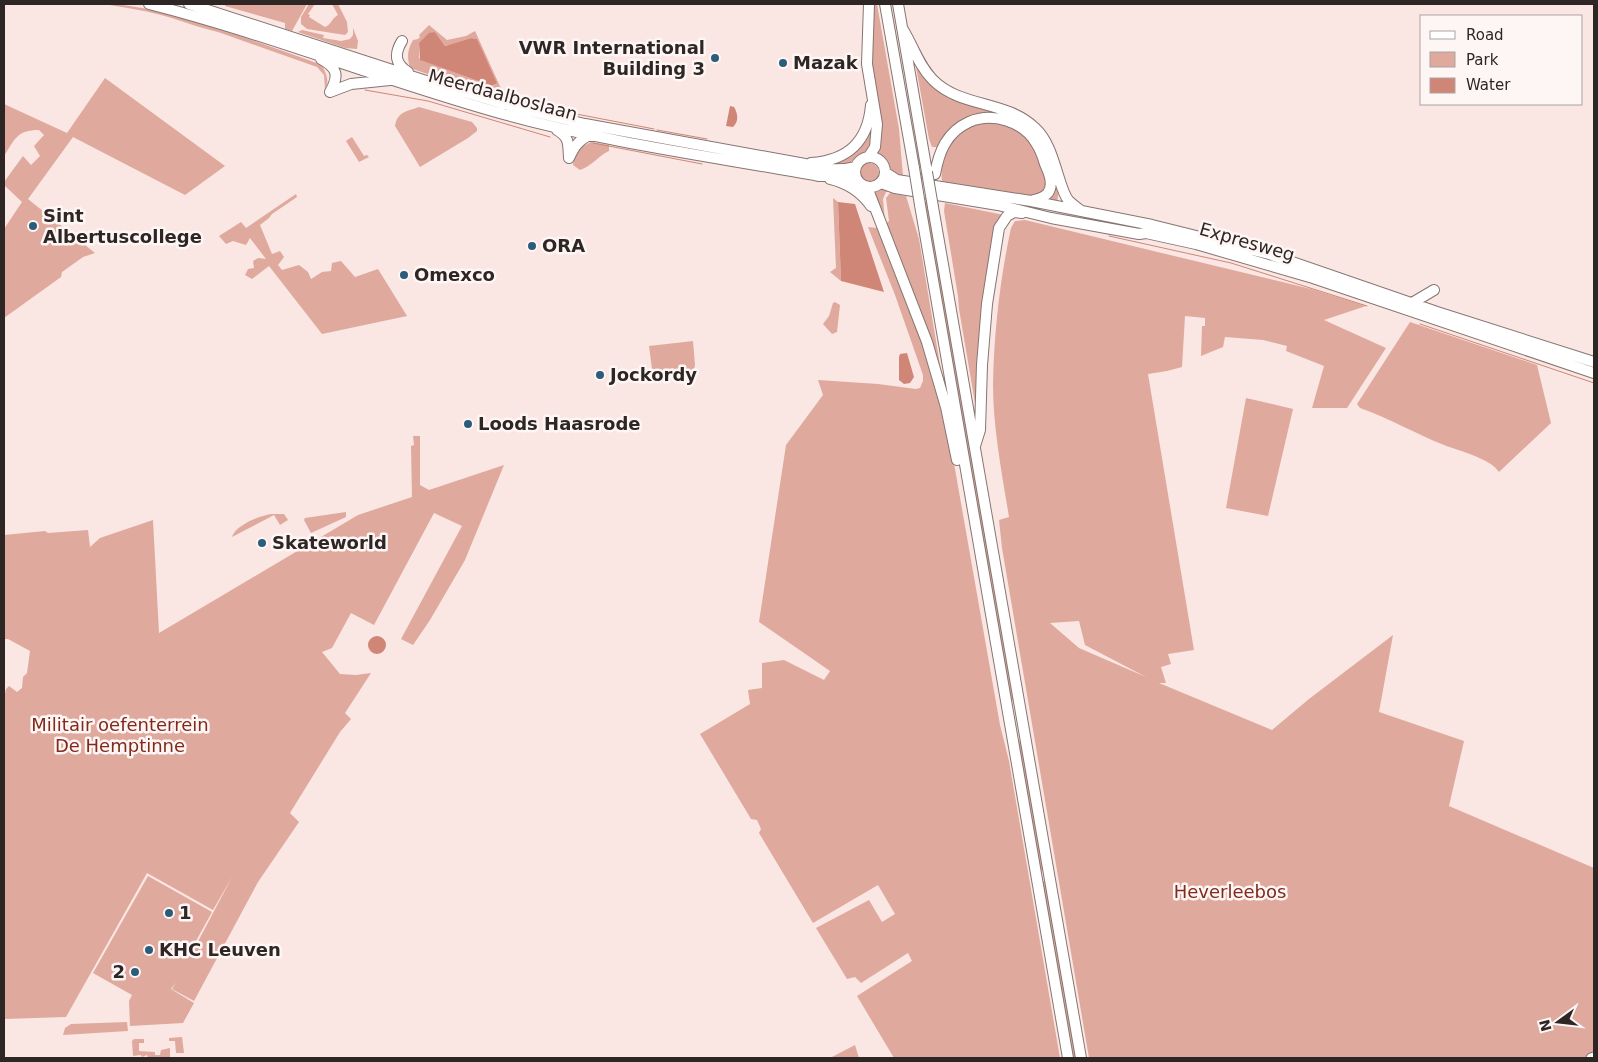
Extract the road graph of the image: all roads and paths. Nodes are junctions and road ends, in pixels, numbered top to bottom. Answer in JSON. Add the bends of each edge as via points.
{"nodes":[{"id":1,"x":149,"y":4,"type":"edge"},
{"id":2,"x":189,"y":4,"type":"edge"},
{"id":3,"x":869,"y":4,"type":"edge"},
{"id":4,"x":885,"y":4,"type":"edge"},
{"id":5,"x":898,"y":4,"type":"edge"},
{"id":6,"x":902,"y":28,"type":"junction"},
{"id":7,"x":402,"y":41,"type":"dead end"},
{"id":8,"x":305,"y":50,"type":"junction"},
{"id":9,"x":391,"y":79,"type":"junction"},
{"id":10,"x":420,"y":79,"type":"junction"},
{"id":11,"x":871,"y":92,"type":"junction"},
{"id":12,"x":585,"y":124,"type":"junction"},
{"id":13,"x":569,"y":135,"type":"junction"},
{"id":14,"x":589,"y":135,"type":"junction"},
{"id":15,"x":869,"y":156,"type":"junction"},
{"id":16,"x":805,"y":164,"type":"junction"},
{"id":17,"x":855,"y":167,"type":"junction"},
{"id":18,"x":886,"y":173,"type":"junction"},
{"id":19,"x":931,"y":173,"type":"junction"},
{"id":20,"x":819,"y":176,"type":"junction"},
{"id":21,"x":856,"y":180,"type":"junction"},
{"id":22,"x":881,"y":183,"type":"junction"},
{"id":23,"x":867,"y":187,"type":"junction"},
{"id":24,"x":1062,"y":189,"type":"junction"},
{"id":25,"x":1030,"y":201,"type":"junction"},
{"id":26,"x":1058,"y":207,"type":"junction"},
{"id":27,"x":1015,"y":208,"type":"junction"},
{"id":28,"x":1083,"y":212,"type":"junction"},
{"id":29,"x":877,"y":215,"type":"junction"},
{"id":30,"x":1038,"y":216,"type":"junction"},
{"id":31,"x":1433,"y":310,"type":"junction"},
{"id":32,"x":1410,"y":311,"type":"junction"},
{"id":33,"x":1594,"y":362,"type":"edge"},
{"id":34,"x":1594,"y":373,"type":"edge"},
{"id":35,"x":975,"y":447,"type":"junction"},
{"id":36,"x":968,"y":480,"type":"junction"},
{"id":37,"x":1068,"y":1058,"type":"edge"},
{"id":38,"x":1081,"y":1058,"type":"edge"}],
"edges":[{"from":1,"to":8,"type":"highway","name":"Meerdaalboslaan"},
{"from":2,"to":10,"type":"highway","name":"Meerdaalboslaan"},
{"from":3,"to":11,"type":"highway","via":[[867,57]]},
{"from":4,"to":36,"type":"highway","bridge":true},
{"from":5,"to":6,"type":"highway"},
{"from":6,"to":19,"type":"highway"},
{"from":6,"to":24,"type":"highway","via":[[921,66],[942,88],[960,97],[1009,111],[1036,128],[1052,154]]},
{"from":7,"to":10,"type":"highway","via":[[397,49],[397,62]]},
{"from":8,"to":9,"type":"highway","name":"Meerdaalboslaan"},
{"from":8,"to":9,"type":"highway","via":[[332,66],[336,77],[330,92],[351,84]]},
{"from":9,"to":13,"type":"highway","name":"Meerdaalboslaan","via":[[553,127]]},
{"from":10,"to":12,"type":"highway","name":"Meerdaalboslaan"},
{"from":11,"to":15,"type":"highway","via":[[877,139]]},
{"from":11,"to":16,"type":"highway","via":[[868,124],[850,151],[828,162]]},
{"from":12,"to":13,"type":"highway"},
{"from":12,"to":16,"type":"highway","name":"Meerdaalboslaan"},
{"from":13,"to":14,"type":"highway","name":"Meerdaalboslaan"},
{"from":13,"to":14,"type":"highway","via":[[569,158],[580,140]]},
{"from":14,"to":20,"type":"highway","name":"Meerdaalboslaan"},
{"from":15,"to":17,"type":"highway","via":[[861,159]]},
{"from":15,"to":18,"type":"highway","via":[[880,160]]},
{"from":16,"to":17,"type":"highway","name":"Meerdaalboslaan","via":[[825,169]]},
{"from":17,"to":21,"type":"highway"},
{"from":18,"to":22,"type":"highway"},
{"from":18,"to":25,"type":"highway","name":"Expresweg","via":[[897,180]]},
{"from":19,"to":25,"type":"highway","via":[[944,144],[960,127],[977,119],[1006,120],[1019,126],[1036,143],[1049,174],[1051,183],[1047,194]]},
{"from":19,"to":35,"type":"highway","bridge":true,"via":[[930,190]]},
{"from":20,"to":21,"type":"highway","name":"Meerdaalboslaan","via":[[843,176]]},
{"from":20,"to":29,"type":"highway","via":[[856,190]]},
{"from":21,"to":23,"type":"highway","name":"Meerdaalboslaan"},
{"from":22,"to":23,"type":"highway"},
{"from":22,"to":27,"type":"highway","name":"Expresweg"},
{"from":23,"to":29,"type":"highway"},
{"from":24,"to":26,"type":"highway"},
{"from":24,"to":28,"type":"highway"},
{"from":25,"to":26,"type":"highway","name":"Expresweg"},
{"from":26,"to":27,"type":"highway","via":[[1054,212]]},
{"from":26,"to":28,"type":"highway","name":"Expresweg"},
{"from":27,"to":30,"type":"highway","name":"Expresweg"},
{"from":28,"to":32,"type":"highway","name":"Expresweg","via":[[1158,226],[1269,254]]},
{"from":29,"to":36,"type":"highway","via":[[924,334],[946,407],[959,468]]},
{"from":30,"to":32,"type":"highway","name":"Expresweg","via":[[1196,244]]},
{"from":30,"to":35,"type":"highway","via":[[1014,212],[1004,219],[999,228],[987,304],[980,430]]},
{"from":31,"to":32,"type":"highway","name":"Expresweg"},
{"from":31,"to":32,"type":"highway","via":[[1429,302],[1434,290]]},
{"from":31,"to":33,"type":"highway","name":"Expresweg"},
{"from":32,"to":34,"type":"highway","name":"Expresweg"},
{"from":35,"to":38,"type":"highway"},
{"from":36,"to":37,"type":"highway"}]}
